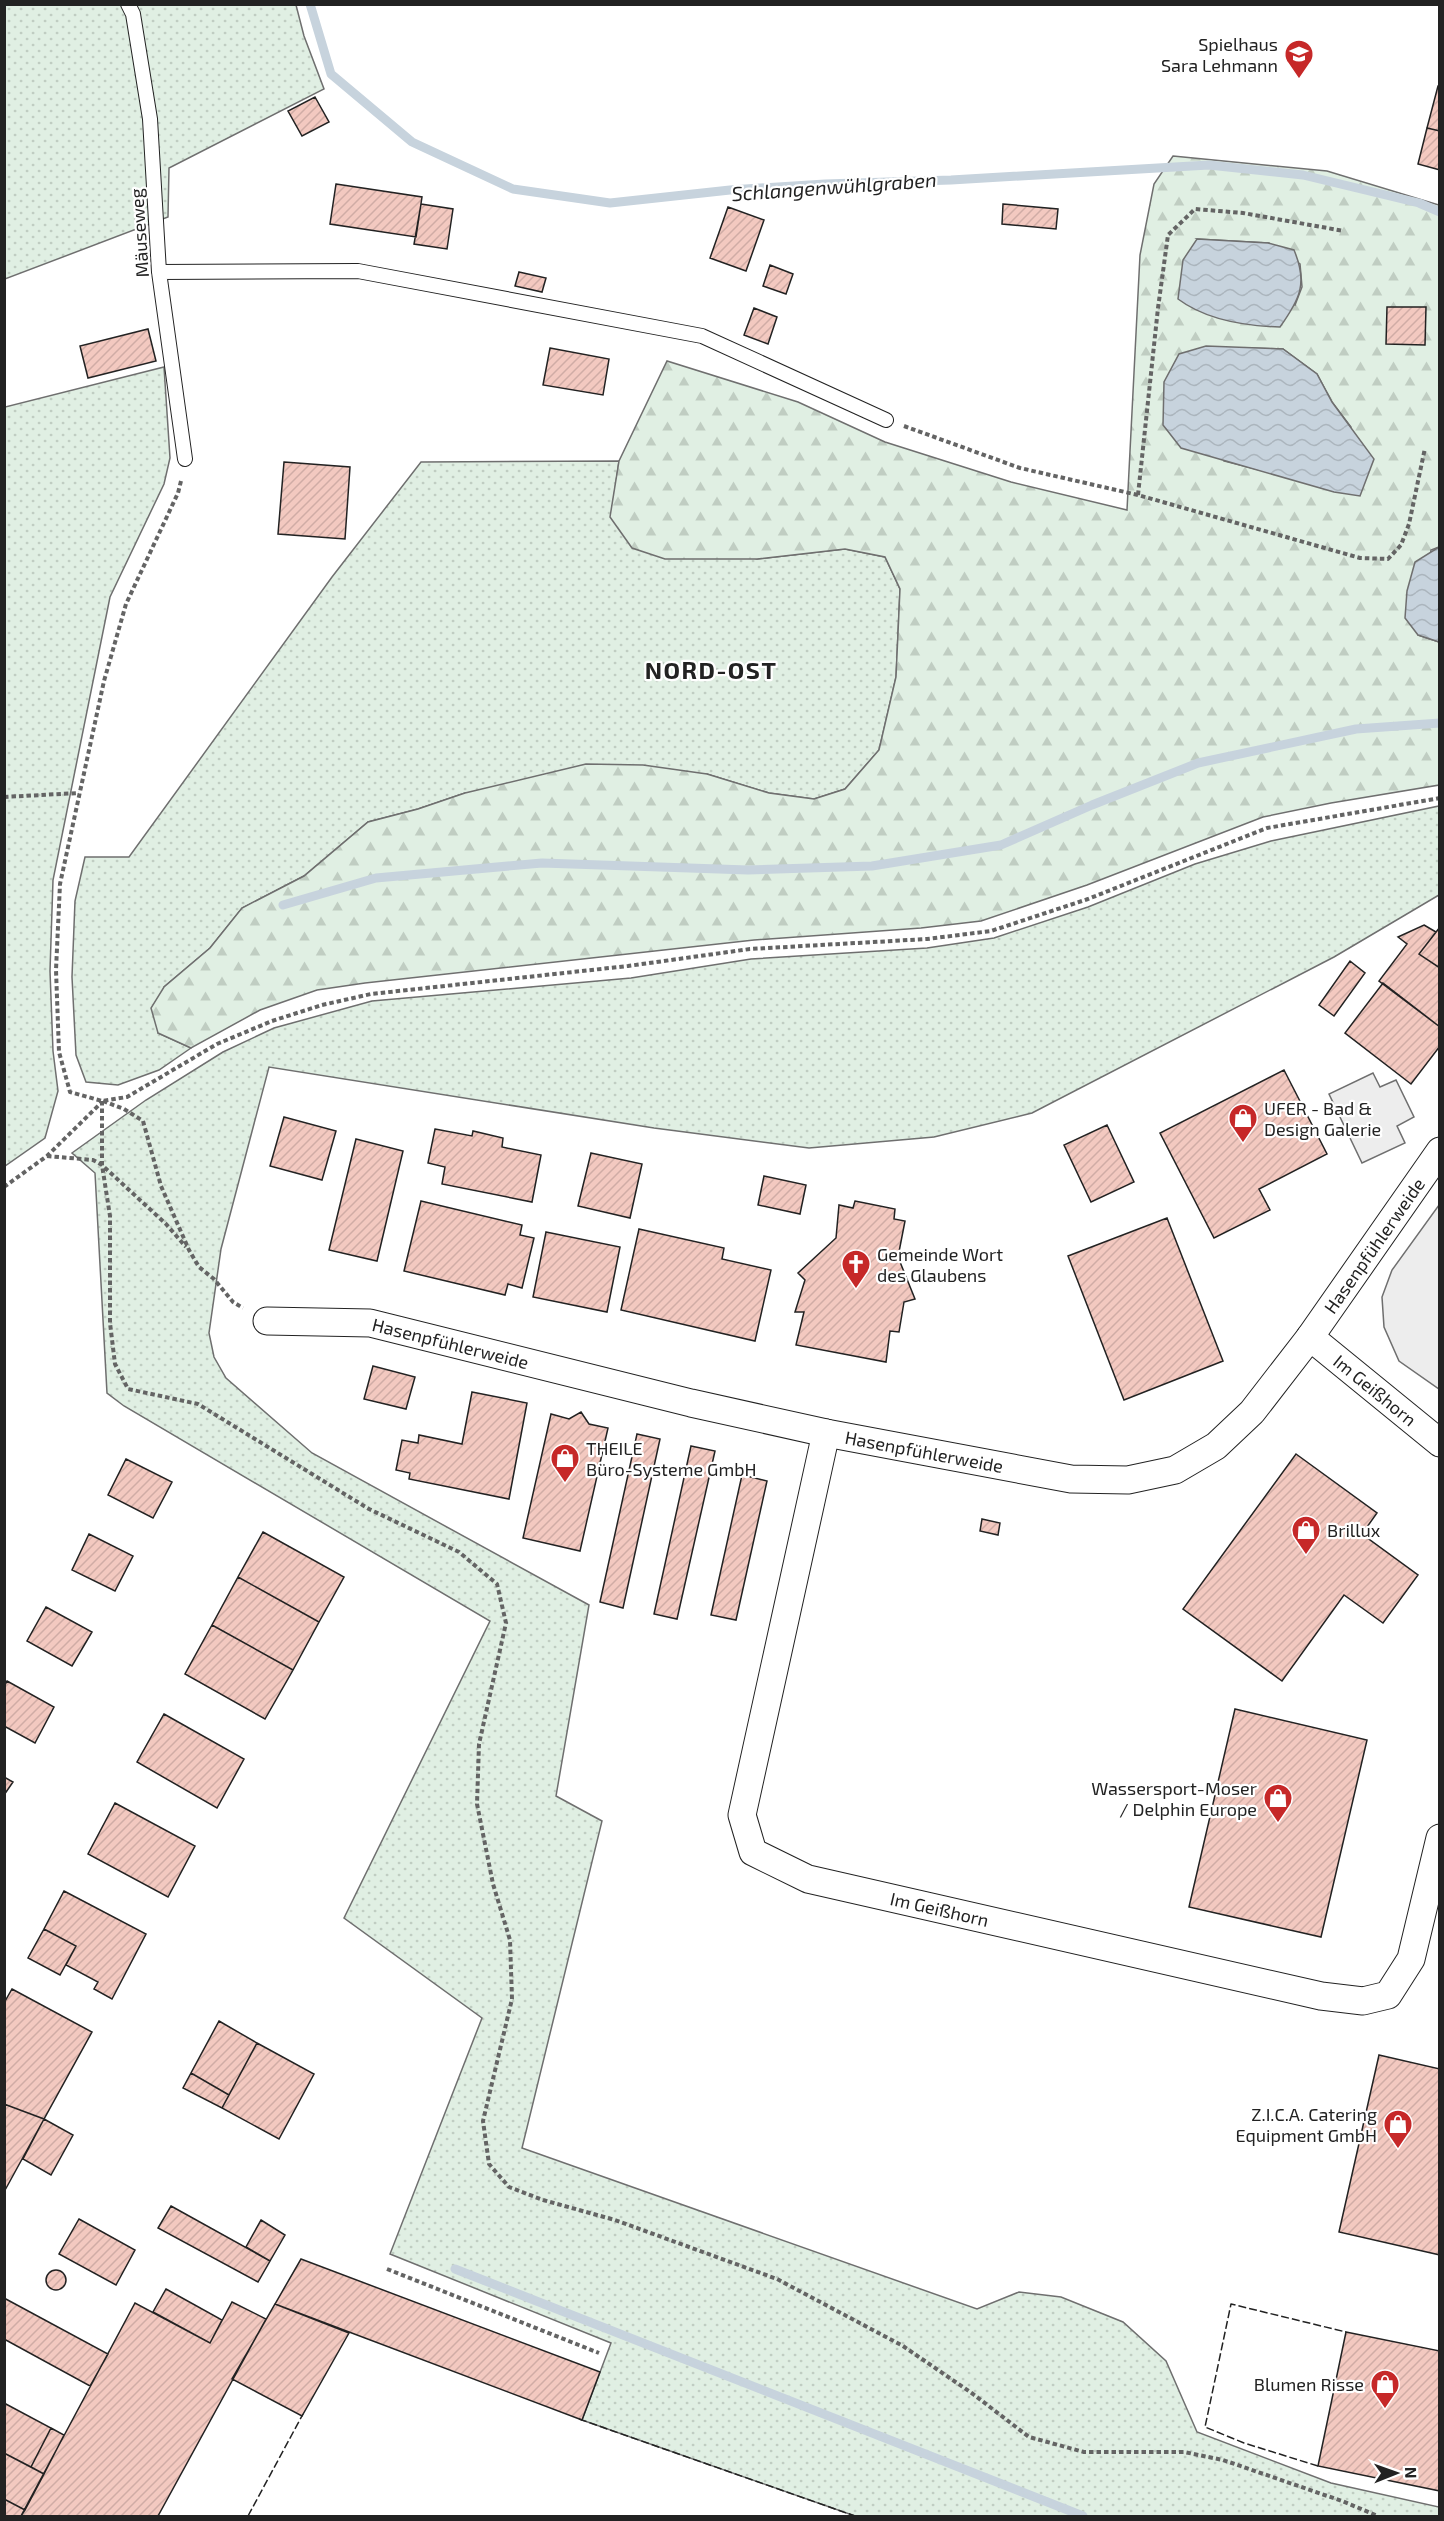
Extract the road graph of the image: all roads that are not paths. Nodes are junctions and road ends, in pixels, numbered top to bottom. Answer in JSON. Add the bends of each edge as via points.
{"nodes":[{"id":1,"x":128,"y":4,"type":"edge"},
{"id":2,"x":159,"y":272,"type":"junction"},
{"id":3,"x":886,"y":420,"type":"road end"},
{"id":4,"x":185,"y":459,"type":"road end"},
{"id":5,"x":1440,"y":1151,"type":"edge"},
{"id":6,"x":267,"y":1321,"type":"road end"},
{"id":7,"x":1310,"y":1337,"type":"junction"},
{"id":8,"x":826,"y":1433,"type":"junction"},
{"id":9,"x":1440,"y":1443,"type":"edge"},
{"id":10,"x":1440,"y":1838,"type":"edge"}],
"edges":[{"from":1,"to":2,"type":"lane","name":"Mäuseweg","via":[[133,14],[150,119]]},
{"from":2,"to":3,"type":"lane","via":[[358,271],[702,336]]},
{"from":2,"to":4,"type":"lane","name":"Mäuseweg"},
{"from":5,"to":7,"type":"street","name":"Hasenpfühlerweide"},
{"from":6,"to":8,"type":"street","name":"Hasenpfühlerweide","via":[[370,1323]]},
{"from":7,"to":8,"type":"street","name":"Hasenpfühlerweide","via":[[1252,1412],[1216,1446],[1175,1470],[1128,1480],[1071,1479]]},
{"from":7,"to":9,"type":"street","name":"Im Geißhorn"},
{"from":8,"to":10,"type":"street","name":"Im Geißhorn","via":[[742,1815],[753,1852],[808,1879],[1321,1996],[1364,2001],[1388,1995],[1411,1959]]}]}
